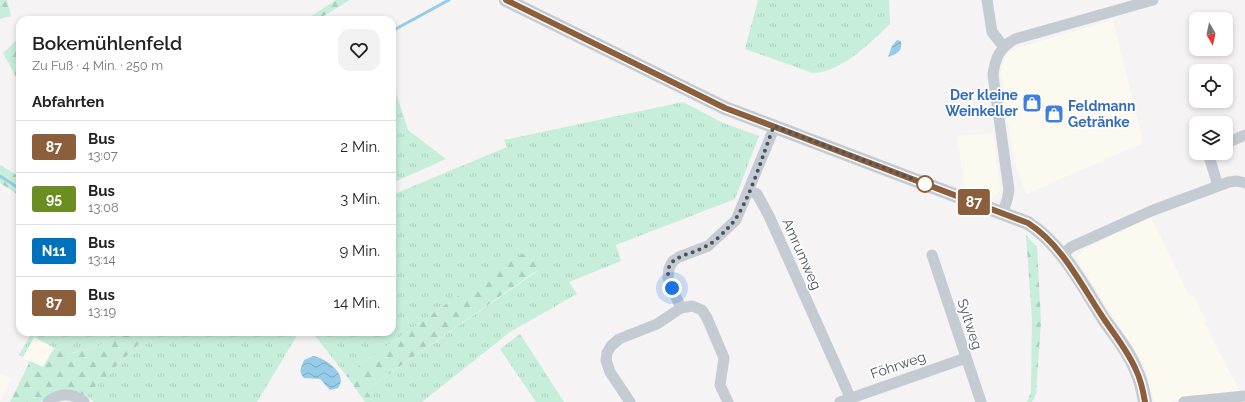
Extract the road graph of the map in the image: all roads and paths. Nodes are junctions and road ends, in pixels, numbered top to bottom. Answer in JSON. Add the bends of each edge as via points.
{"nodes":[{"id":1,"x":506,"y":0,"type":"edge"},
{"id":2,"x":988,"y":0,"type":"edge"},
{"id":3,"x":1153,"y":0,"type":"edge"},
{"id":4,"x":1004,"y":47,"type":"junction"},
{"id":5,"x":774,"y":126,"type":"junction"},
{"id":6,"x":1245,"y":135,"type":"edge"},
{"id":7,"x":1233,"y":140,"type":"edge"},
{"id":8,"x":1210,"y":160,"type":"edge"},
{"id":9,"x":1245,"y":183,"type":"edge"},
{"id":10,"x":1218,"y":186,"type":"junction"},
{"id":11,"x":749,"y":190,"type":"junction"},
{"id":12,"x":1003,"y":212,"type":"junction"},
{"id":13,"x":932,"y":254,"type":"dead end"},
{"id":14,"x":1062,"y":255,"type":"junction"},
{"id":15,"x":681,"y":308,"type":"junction"},
{"id":16,"x":966,"y":358,"type":"junction"},
{"id":17,"x":1245,"y":396,"type":"edge"},
{"id":18,"x":845,"y":400,"type":"edge"},
{"id":19,"x":48,"y":402,"type":"edge"},
{"id":20,"x":84,"y":402,"type":"edge"},
{"id":21,"x":630,"y":402,"type":"edge"},
{"id":22,"x":728,"y":402,"type":"edge"},
{"id":23,"x":981,"y":402,"type":"edge"},
{"id":24,"x":1145,"y":402,"type":"edge"},
{"id":25,"x":1184,"y":402,"type":"edge"}],
"edges":[{"from":1,"to":5,"type":"street","via":[[725,108]]},
{"from":2,"to":4,"type":"street","via":[[992,32]]},
{"from":3,"to":4,"type":"street","via":[[1015,39]]},
{"from":4,"to":12,"type":"street","via":[[995,59],[993,75],[1008,190]]},
{"from":5,"to":11,"type":"street"},
{"from":5,"to":12,"type":"street"},
{"from":6,"to":7,"type":"street"},
{"from":8,"to":10,"type":"street"},
{"from":9,"to":10,"type":"street","via":[[1238,181]]},
{"from":10,"to":14,"type":"street","via":[[1151,211],[1072,247]]},
{"from":11,"to":15,"type":"street","via":[[736,220],[729,227],[708,246],[673,261],[668,278]]},
{"from":11,"to":18,"type":"street","name":"Amrumweg","via":[[757,194],[769,216]]},
{"from":12,"to":14,"type":"street","via":[[1036,229]]},
{"from":13,"to":16,"type":"street","name":"Syltweg"},
{"from":14,"to":24,"type":"street","via":[[1136,368]]},
{"from":15,"to":21,"type":"street","via":[[656,324],[619,339],[607,353],[606,360],[610,372]]},
{"from":15,"to":22,"type":"street","via":[[692,306],[702,310],[707,318],[724,358],[720,385]]},
{"from":16,"to":18,"type":"street","name":"Föhrweg"},
{"from":16,"to":23,"type":"street","name":"Syltweg"},
{"from":17,"to":25,"type":"street"},
{"from":19,"to":20,"type":"street","via":[[64,394],[76,396]]}]}
